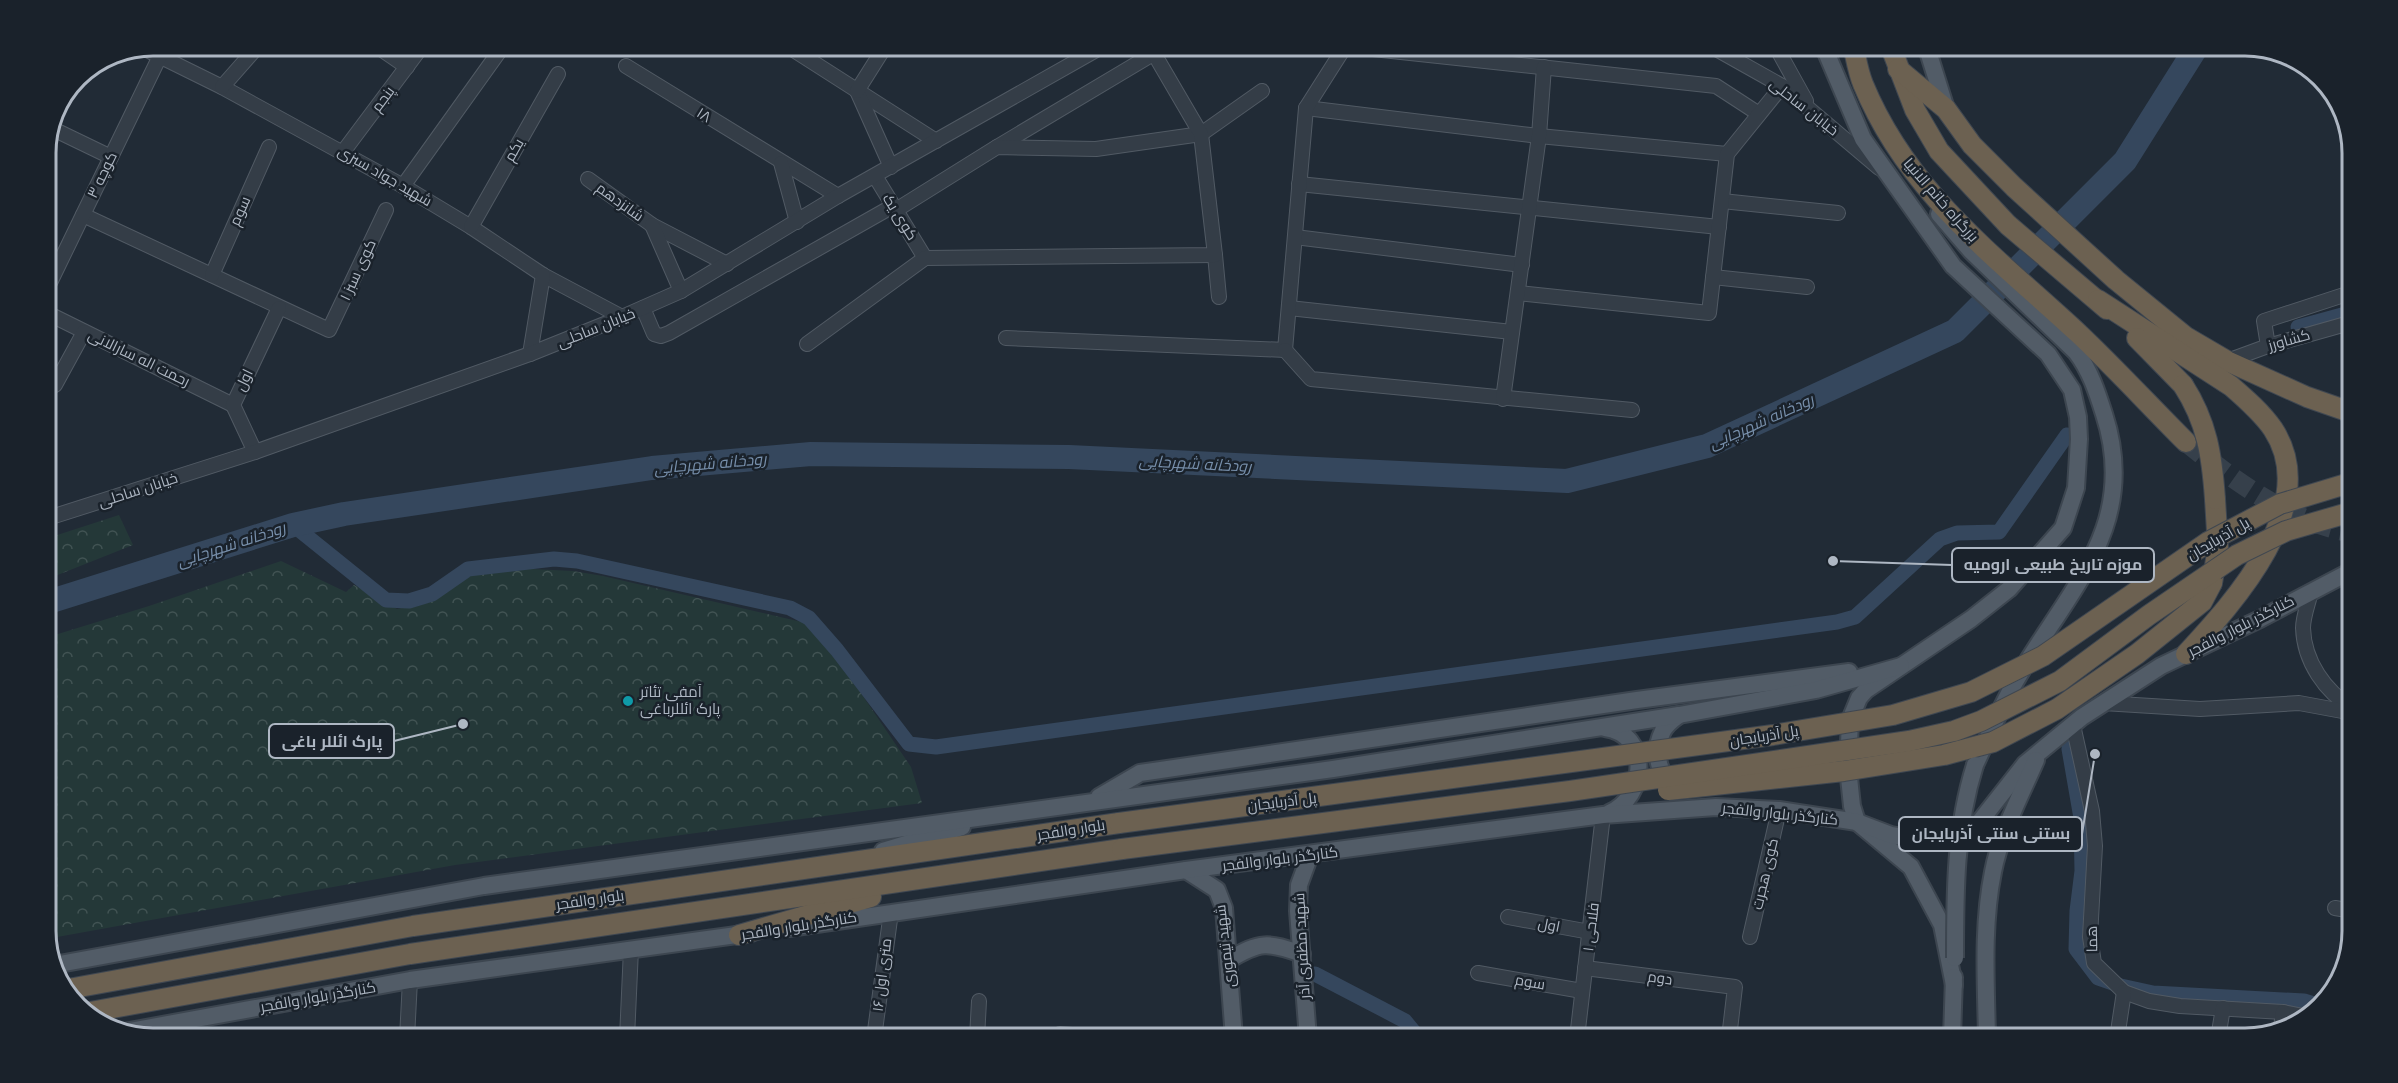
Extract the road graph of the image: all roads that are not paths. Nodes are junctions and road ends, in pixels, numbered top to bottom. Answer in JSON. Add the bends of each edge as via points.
{"nodes":[{"id":1,"x":161,"y":56,"type":"edge"},
{"id":2,"x":173,"y":56,"type":"edge"},
{"id":3,"x":250,"y":56,"type":"edge"},
{"id":4,"x":391,"y":56,"type":"edge"},
{"id":5,"x":415,"y":56,"type":"edge"},
{"id":6,"x":496,"y":56,"type":"edge"},
{"id":7,"x":803,"y":56,"type":"edge"},
{"id":8,"x":879,"y":56,"type":"edge"},
{"id":9,"x":1086,"y":56,"type":"edge"},
{"id":10,"x":1141,"y":56,"type":"edge"},
{"id":11,"x":1156,"y":56,"type":"edge"},
{"id":12,"x":1338,"y":56,"type":"edge"},
{"id":13,"x":1444,"y":56,"type":"edge"},
{"id":14,"x":1729,"y":56,"type":"edge"},
{"id":15,"x":1781,"y":56,"type":"edge"},
{"id":16,"x":1827,"y":56,"type":"edge"},
{"id":17,"x":1831,"y":56,"type":"edge"},
{"id":18,"x":1856,"y":56,"type":"edge"},
{"id":19,"x":1894,"y":56,"type":"edge"},
{"id":20,"x":1929,"y":56,"type":"edge"},
{"id":21,"x":626,"y":66,"type":"dead end"},
{"id":22,"x":407,"y":67,"type":"junction"},
{"id":23,"x":1544,"y":67,"type":"junction"},
{"id":24,"x":1898,"y":69,"type":"junction"},
{"id":25,"x":1833,"y":71,"type":"junction"},
{"id":26,"x":558,"y":74,"type":"dead end"},
{"id":27,"x":1782,"y":86,"type":"junction"},
{"id":28,"x":222,"y":87,"type":"junction"},
{"id":29,"x":857,"y":91,"type":"junction"},
{"id":30,"x":1262,"y":91,"type":"dead end"},
{"id":31,"x":1306,"y":108,"type":"junction"},
{"id":32,"x":1946,"y":109,"type":"junction"},
{"id":33,"x":1813,"y":111,"type":"junction"},
{"id":34,"x":1759,"y":114,"type":"junction"},
{"id":35,"x":58,"y":131,"type":"edge"},
{"id":36,"x":1201,"y":134,"type":"junction"},
{"id":37,"x":1539,"y":136,"type":"junction"},
{"id":38,"x":936,"y":141,"type":"junction"},
{"id":39,"x":269,"y":147,"type":"dead end"},
{"id":40,"x":997,"y":147,"type":"junction"},
{"id":41,"x":343,"y":152,"type":"junction"},
{"id":42,"x":1726,"y":154,"type":"junction"},
{"id":43,"x":111,"y":157,"type":"junction"},
{"id":44,"x":781,"y":163,"type":"junction"},
{"id":45,"x":891,"y":167,"type":"junction"},
{"id":46,"x":875,"y":176,"type":"junction"},
{"id":47,"x":588,"y":179,"type":"dead end"},
{"id":48,"x":1891,"y":179,"type":"junction"},
{"id":49,"x":1923,"y":183,"type":"junction"},
{"id":50,"x":1299,"y":184,"type":"junction"},
{"id":51,"x":403,"y":186,"type":"junction"},
{"id":52,"x":838,"y":196,"type":"junction"},
{"id":53,"x":1722,"y":201,"type":"junction"},
{"id":54,"x":1530,"y":207,"type":"junction"},
{"id":55,"x":895,"y":208,"type":"junction"},
{"id":56,"x":386,"y":210,"type":"dead end"},
{"id":57,"x":1838,"y":213,"type":"dead end"},
{"id":58,"x":83,"y":214,"type":"junction"},
{"id":59,"x":797,"y":222,"type":"junction"},
{"id":60,"x":652,"y":225,"type":"junction"},
{"id":61,"x":471,"y":226,"type":"junction"},
{"id":62,"x":1719,"y":227,"type":"junction"},
{"id":63,"x":1295,"y":237,"type":"junction"},
{"id":64,"x":1959,"y":237,"type":"junction"},
{"id":65,"x":1980,"y":253,"type":"junction"},
{"id":66,"x":1215,"y":255,"type":"junction"},
{"id":67,"x":925,"y":258,"type":"junction"},
{"id":68,"x":727,"y":264,"type":"junction"},
{"id":69,"x":1522,"y":265,"type":"junction"},
{"id":70,"x":56,"y":271,"type":"edge"},
{"id":71,"x":212,"y":275,"type":"junction"},
{"id":72,"x":543,"y":275,"type":"junction"},
{"id":73,"x":1713,"y":277,"type":"junction"},
{"id":74,"x":1807,"y":287,"type":"dead end"},
{"id":75,"x":681,"y":291,"type":"junction"},
{"id":76,"x":1518,"y":293,"type":"junction"},
{"id":77,"x":2342,"y":296,"type":"edge"},
{"id":78,"x":1219,"y":297,"type":"dead end"},
{"id":79,"x":2098,"y":300,"type":"junction"},
{"id":80,"x":279,"y":308,"type":"junction"},
{"id":81,"x":643,"y":308,"type":"junction"},
{"id":82,"x":1289,"y":308,"type":"junction"},
{"id":83,"x":622,"y":317,"type":"junction"},
{"id":84,"x":56,"y":318,"type":"edge"},
{"id":85,"x":2342,"y":325,"type":"edge"},
{"id":86,"x":84,"y":332,"type":"junction"},
{"id":87,"x":1512,"y":332,"type":"junction"},
{"id":88,"x":1006,"y":338,"type":"dead end"},
{"id":89,"x":2075,"y":344,"type":"junction"},
{"id":90,"x":807,"y":345,"type":"dead end"},
{"id":91,"x":2268,"y":346,"type":"junction"},
{"id":92,"x":1285,"y":350,"type":"junction"},
{"id":93,"x":530,"y":354,"type":"junction"},
{"id":94,"x":2052,"y":359,"type":"junction"},
{"id":95,"x":2227,"y":361,"type":"junction"},
{"id":96,"x":56,"y":384,"type":"edge"},
{"id":97,"x":1503,"y":399,"type":"junction"},
{"id":98,"x":232,"y":405,"type":"junction"},
{"id":99,"x":2342,"y":409,"type":"edge"},
{"id":100,"x":1632,"y":410,"type":"dead end"},
{"id":101,"x":2186,"y":442,"type":"tunnel mouth"},
{"id":102,"x":255,"y":452,"type":"junction"},
{"id":103,"x":2342,"y":486,"type":"edge"},
{"id":104,"x":56,"y":515,"type":"edge"},
{"id":105,"x":2342,"y":515,"type":"edge"},
{"id":106,"x":2342,"y":576,"type":"edge"},
{"id":107,"x":2311,"y":591,"type":"junction"},
{"id":108,"x":2186,"y":654,"type":"junction"},
{"id":109,"x":1901,"y":666,"type":"junction"},
{"id":110,"x":2342,"y":702,"type":"edge"},
{"id":111,"x":2103,"y":703,"type":"junction"},
{"id":112,"x":2342,"y":711,"type":"edge"},
{"id":113,"x":1679,"y":716,"type":"junction"},
{"id":114,"x":2073,"y":725,"type":"junction"},
{"id":115,"x":1598,"y":727,"type":"junction"},
{"id":116,"x":2040,"y":751,"type":"junction"},
{"id":117,"x":1570,"y":791,"type":"junction"},
{"id":118,"x":1093,"y":800,"type":"junction"},
{"id":119,"x":1716,"y":807,"type":"junction"},
{"id":120,"x":1779,"y":810,"type":"junction"},
{"id":121,"x":1011,"y":812,"type":"junction"},
{"id":122,"x":1603,"y":815,"type":"junction"},
{"id":123,"x":1857,"y":822,"type":"junction"},
{"id":124,"x":1119,"y":823,"type":"joint"},
{"id":125,"x":1122,"y":849,"type":"joint"},
{"id":126,"x":1310,"y":855,"type":"junction"},
{"id":127,"x":837,"y":865,"type":"junction"},
{"id":128,"x":1186,"y":870,"type":"junction"},
{"id":129,"x":941,"y":877,"type":"junction"},
{"id":130,"x":2335,"y":908,"type":"dead end"},
{"id":131,"x":2342,"y":909,"type":"edge"},
{"id":132,"x":891,"y":912,"type":"junction"},
{"id":133,"x":1508,"y":917,"type":"dead end"},
{"id":134,"x":1590,"y":932,"type":"junction"},
{"id":135,"x":739,"y":935,"type":"junction"},
{"id":136,"x":1750,"y":938,"type":"dead end"},
{"id":137,"x":631,"y":950,"type":"junction"},
{"id":138,"x":1302,"y":954,"type":"junction"},
{"id":139,"x":1229,"y":960,"type":"junction"},
{"id":140,"x":61,"y":963,"type":"edge"},
{"id":141,"x":1586,"y":968,"type":"junction"},
{"id":142,"x":1478,"y":973,"type":"dead end"},
{"id":143,"x":410,"y":980,"type":"junction"},
{"id":144,"x":1954,"y":986,"type":"junction"},
{"id":145,"x":75,"y":988,"type":"edge"},
{"id":146,"x":1582,"y":991,"type":"junction"},
{"id":147,"x":2124,"y":992,"type":"junction"},
{"id":148,"x":979,"y":1001,"type":"dead end"},
{"id":149,"x":2223,"y":1008,"type":"junction"},
{"id":150,"x":99,"y":1010,"type":"edge"},
{"id":151,"x":2283,"y":1012,"type":"junction"},
{"id":152,"x":2293,"y":1014,"type":"edge"},
{"id":153,"x":2282,"y":1019,"type":"edge"},
{"id":154,"x":149,"y":1028,"type":"edge"},
{"id":155,"x":408,"y":1028,"type":"edge"},
{"id":156,"x":627,"y":1028,"type":"edge"},
{"id":157,"x":875,"y":1028,"type":"edge"},
{"id":158,"x":978,"y":1028,"type":"edge"},
{"id":159,"x":1233,"y":1028,"type":"edge"},
{"id":160,"x":1307,"y":1028,"type":"edge"},
{"id":161,"x":1578,"y":1028,"type":"edge"},
{"id":162,"x":1730,"y":1028,"type":"edge"},
{"id":163,"x":1952,"y":1028,"type":"edge"},
{"id":164,"x":1987,"y":1028,"type":"edge"},
{"id":165,"x":2119,"y":1028,"type":"edge"},
{"id":166,"x":2220,"y":1028,"type":"edge"}],
"edges":[{"from":1,"to":43,"type":"street","name":"کوچه ۳"},
{"from":2,"to":28,"type":"street","name":"شهید جواد سبزی"},
{"from":3,"to":28,"type":"street"},
{"from":4,"to":22,"type":"street"},
{"from":5,"to":22,"type":"street","name":"پنجم"},
{"from":6,"to":51,"type":"street"},
{"from":7,"to":29,"type":"street"},
{"from":8,"to":29,"type":"street"},
{"from":9,"to":38,"type":"street","name":"خیابان ساحلی"},
{"from":10,"to":40,"type":"street"},
{"from":11,"to":36,"type":"street"},
{"from":12,"to":31,"type":"street"},
{"from":13,"to":23,"type":"street"},
{"from":14,"to":27,"type":"street","name":"خیابان ساحلی"},
{"from":15,"to":33,"type":"street"},
{"from":16,"to":25,"type":"main road"},
{"from":17,"to":25,"type":"main road"},
{"from":18,"to":49,"type":"highway","name":"بزرگراه خاتم الانبیا","via":[[1862,83],[1886,133]]},
{"from":19,"to":24,"type":"highway","name":"بزرگراه خاتم الانبیا"},
{"from":20,"to":32,"type":"main road"},
{"from":21,"to":44,"type":"street","name":"۱۸"},
{"from":22,"to":41,"type":"street","name":"پنجم"},
{"from":23,"to":34,"type":"street","via":[[1716,86]]},
{"from":23,"to":37,"type":"street"},
{"from":24,"to":32,"type":"highway"},
{"from":24,"to":79,"type":"highway","name":"بزرگراه خاتم الانبیا","via":[[1915,110],[1939,151],[2008,225]]},
{"from":25,"to":48,"type":"main road","via":[[1863,140]]},
{"from":26,"to":61,"type":"street","name":"یکم"},
{"from":27,"to":33,"type":"street","name":"خیابان ساحلی"},
{"from":27,"to":34,"type":"street"},
{"from":28,"to":41,"type":"street","name":"شهید جواد سبزی"},
{"from":29,"to":38,"type":"street"},
{"from":29,"to":45,"type":"street"},
{"from":30,"to":36,"type":"street"},
{"from":31,"to":37,"type":"street"},
{"from":31,"to":50,"type":"street"},
{"from":32,"to":95,"type":"highway","via":[[1972,145],[2116,280],[2186,338]]},
{"from":33,"to":48,"type":"street","name":"خیابان ساحلی"},
{"from":34,"to":42,"type":"street"},
{"from":35,"to":43,"type":"street"},
{"from":36,"to":40,"type":"street","via":[[1096,149]]},
{"from":36,"to":66,"type":"street"},
{"from":37,"to":42,"type":"street"},
{"from":37,"to":54,"type":"street"},
{"from":38,"to":45,"type":"street","name":"خیابان ساحلی"},
{"from":39,"to":71,"type":"street","name":"سوم"},
{"from":40,"to":55,"type":"street"},
{"from":41,"to":51,"type":"street","name":"شهید جواد سبزی"},
{"from":42,"to":53,"type":"street"},
{"from":43,"to":58,"type":"street","name":"کوچه ۳"},
{"from":44,"to":52,"type":"street","name":"۱۸"},
{"from":44,"to":59,"type":"street"},
{"from":45,"to":46,"type":"street","name":"خیابان ساحلی"},
{"from":46,"to":52,"type":"street","name":"خیابان ساحلی"},
{"from":46,"to":55,"type":"street","name":"کوی یک"},
{"from":47,"to":60,"type":"street","name":"شانزدهم"},
{"from":48,"to":94,"type":"main road","via":[[1953,266]]},
{"from":49,"to":64,"type":"main road","via":[[1940,215]]},
{"from":49,"to":65,"type":"highway","name":"بزرگراه خاتم الانبیا"},
{"from":50,"to":54,"type":"street"},
{"from":50,"to":63,"type":"street"},
{"from":51,"to":61,"type":"street","name":"شهید جواد سبزی"},
{"from":52,"to":59,"type":"street","name":"خیابان ساحلی"},
{"from":53,"to":57,"type":"street"},
{"from":53,"to":62,"type":"street"},
{"from":54,"to":62,"type":"street"},
{"from":54,"to":69,"type":"street"},
{"from":55,"to":67,"type":"street","name":"کوی یک"},
{"from":55,"to":81,"type":"street","via":[[662,336],[654,334]]},
{"from":56,"to":80,"type":"street","name":"کوی سبز ۱","via":[[330,330]]},
{"from":58,"to":70,"type":"street","name":"کوچه ۳"},
{"from":58,"to":71,"type":"street"},
{"from":59,"to":68,"type":"street","name":"خیابان ساحلی"},
{"from":60,"to":68,"type":"street","name":"شانزدهم"},
{"from":60,"to":75,"type":"street"},
{"from":61,"to":72,"type":"street","name":"شهید جواد سبزی"},
{"from":62,"to":73,"type":"street"},
{"from":63,"to":69,"type":"street"},
{"from":63,"to":82,"type":"street"},
{"from":64,"to":65,"type":"main road"},
{"from":64,"to":94,"type":"main road","via":[[1956,255],[1964,266],[2037,332]]},
{"from":65,"to":89,"type":"highway","name":"بزرگراه خاتم الانبیا"},
{"from":66,"to":67,"type":"street"},
{"from":66,"to":78,"type":"street"},
{"from":67,"to":90,"type":"street"},
{"from":68,"to":75,"type":"street","name":"خیابان ساحلی"},
{"from":69,"to":76,"type":"street"},
{"from":71,"to":80,"type":"street"},
{"from":72,"to":83,"type":"street","name":"شهید جواد سبزی"},
{"from":72,"to":93,"type":"street"},
{"from":73,"to":74,"type":"street"},
{"from":73,"to":76,"type":"street","via":[[1709,314]]},
{"from":75,"to":81,"type":"street","name":"خیابان ساحلی"},
{"from":76,"to":87,"type":"street"},
{"from":77,"to":91,"type":"street","via":[[2264,321]]},
{"from":79,"to":108,"type":"highway","via":[[2231,386],[2274,430],[2283,450],[2286,502],[2256,571]]},
{"from":79,"to":117,"type":"highway","bridge":true,"via":[[2165,364],[2183,385],[2203,422],[2214,479],[2218,548],[2212,583],[2202,602],[2087,690],[1993,742],[1944,755],[1844,771],[1670,790]]},
{"from":80,"to":98,"type":"street","name":"اول"},
{"from":81,"to":83,"type":"street","name":"خیابان ساحلی"},
{"from":82,"to":87,"type":"street"},
{"from":82,"to":92,"type":"street"},
{"from":83,"to":93,"type":"street","name":"خیابان ساحلی"},
{"from":84,"to":86,"type":"street","name":"رحمت اله سارالانی"},
{"from":85,"to":91,"type":"street","name":"کشاورز"},
{"from":86,"to":96,"type":"street"},
{"from":86,"to":98,"type":"street","name":"رحمت اله سارالانی"},
{"from":87,"to":97,"type":"street"},
{"from":88,"to":92,"type":"street"},
{"from":89,"to":101,"type":"highway","name":"بزرگراه خاتم الانبیا"},
{"from":89,"to":144,"type":"main road","bridge":true,"via":[[2112,436],[2116,471],[2113,500],[2106,527],[2088,565],[2015,682],[1975,765],[1962,819],[1955,874]]},
{"from":91,"to":95,"type":"street","name":"کشاورز"},
{"from":92,"to":97,"type":"street","via":[[1311,379]]},
{"from":93,"to":102,"type":"street","name":"خیابان ساحلی"},
{"from":94,"to":109,"type":"main road","via":[[2072,390],[2078,417],[2076,488],[2062,528],[2009,589]]},
{"from":95,"to":99,"type":"highway","via":[[2307,398]]},
{"from":97,"to":100,"type":"street"},
{"from":98,"to":102,"type":"street","name":"اول"},
{"from":102,"to":104,"type":"street","name":"خیابان ساحلی"},
{"from":103,"to":124,"type":"highway","name":"پل آذربایجان","bridge":true,"via":[[2280,504],[2208,542],[2033,661],[1971,692],[1893,714],[1728,741]]},
{"from":105,"to":117,"type":"highway","name":"پل آذربایجان","bridge":true,"via":[[2286,531],[2237,555],[2060,681],[1972,725],[1909,741]]},
{"from":106,"to":107,"type":"main road","name":"کنارگذر بلوار والفجر"},
{"from":107,"to":108,"type":"main road","name":"کنارگذر بلوار والفجر"},
{"from":107,"to":110,"type":"street","via":[[2303,626],[2309,654],[2316,673]]},
{"from":108,"to":111,"type":"main road","name":"کنارگذر بلوار والفجر"},
{"from":109,"to":113,"type":"main road","via":[[1816,690]]},
{"from":109,"to":118,"type":"main road","via":[[1637,700],[1140,773]]},
{"from":109,"to":123,"type":"main road","via":[[1866,690],[1850,720],[1848,768]]},
{"from":111,"to":112,"type":"street","via":[[2200,709],[2299,703]]},
{"from":111,"to":114,"type":"main road","name":"کنارگذر بلوار والفجر"},
{"from":113,"to":115,"type":"main road"},
{"from":113,"to":119,"type":"main road","via":[[1662,732],[1657,750],[1660,768],[1669,782]]},
{"from":114,"to":116,"type":"main road","name":"کنارگذر بلوار والفجر"},
{"from":114,"to":147,"type":"street","name":"هما","via":[[2090,796],[2096,846],[2090,951],[2094,963]]},
{"from":115,"to":118,"type":"main road","via":[[1333,769]]},
{"from":115,"to":122,"type":"main road","via":[[1613,729],[1629,738],[1639,769],[1628,800]]},
{"from":116,"to":123,"type":"main road","name":"کنارگذر بلوار والفجر","via":[[2025,764],[1974,829],[1949,840],[1891,835]]},
{"from":116,"to":164,"type":"main road","via":[[1993,870],[1987,912]]},
{"from":117,"to":125,"type":"highway","name":"پل آذربایجان","bridge":true},
{"from":118,"to":121,"type":"main road"},
{"from":119,"to":120,"type":"main road","name":"کنارگذر بلوار والفجر"},
{"from":119,"to":122,"type":"main road","name":"کنارگذر بلوار والفجر"},
{"from":120,"to":123,"type":"main road","name":"کنارگذر بلوار والفجر"},
{"from":120,"to":136,"type":"street","name":"کوی هجرت"},
{"from":121,"to":127,"type":"main road"},
{"from":121,"to":140,"type":"main road","via":[[484,886]]},
{"from":122,"to":126,"type":"main road","name":"کنارگذر بلوار والفجر"},
{"from":122,"to":134,"type":"street","name":"فلاحی ۱"},
{"from":123,"to":144,"type":"main road","via":[[1911,867],[1942,925]]},
{"from":124,"to":127,"type":"highway","name":"بلوار والفجر"},
{"from":125,"to":129,"type":"highway","name":"بلوار والفجر"},
{"from":126,"to":128,"type":"main road","name":"کنارگذر بلوار والفجر"},
{"from":126,"to":138,"type":"main road","name":"شهید مظفری آذر","via":[[1299,885]]},
{"from":127,"to":145,"type":"highway","name":"بلوار والفجر","via":[[413,926]]},
{"from":128,"to":132,"type":"main road","name":"کنارگذر بلوار والفجر"},
{"from":128,"to":139,"type":"main road","name":"شهید تیموری","via":[[1217,890],[1224,908]]},
{"from":129,"to":135,"type":"highway"},
{"from":129,"to":150,"type":"highway","name":"بلوار والفجر","via":[[410,954]]},
{"from":130,"to":131,"type":"street"},
{"from":132,"to":135,"type":"main road","name":"کنارگذر بلوار والفجر"},
{"from":132,"to":157,"type":"street","name":"۱۶ متری اول"},
{"from":133,"to":134,"type":"street","name":"اول"},
{"from":134,"to":141,"type":"street","name":"فلاحی ۱"},
{"from":135,"to":137,"type":"main road","name":"کنارگذر بلوار والفجر"},
{"from":137,"to":143,"type":"main road","name":"کنارگذر بلوار والفجر"},
{"from":137,"to":156,"type":"street"},
{"from":138,"to":139,"type":"main road","via":[[1278,946],[1251,946]]},
{"from":138,"to":160,"type":"main road","name":"شهید مظفری آذر"},
{"from":139,"to":159,"type":"main road","name":"شهید تیموری"},
{"from":141,"to":146,"type":"street","name":"فلاحی ۱"},
{"from":141,"to":162,"type":"street","name":"دوم","via":[[1734,987]]},
{"from":142,"to":146,"type":"street","name":"سوم"},
{"from":143,"to":154,"type":"main road","name":"کنارگذر بلوار والفجر"},
{"from":143,"to":155,"type":"street"},
{"from":144,"to":163,"type":"main road"},
{"from":146,"to":161,"type":"street","name":"فلاحی ۱"},
{"from":147,"to":149,"type":"street","name":"هما","via":[[2159,1002]]},
{"from":147,"to":165,"type":"street"},
{"from":148,"to":158,"type":"street"},
{"from":149,"to":151,"type":"street","name":"هما"},
{"from":149,"to":166,"type":"street"},
{"from":151,"to":152,"type":"street","name":"هما"},
{"from":151,"to":153,"type":"street"}]}
